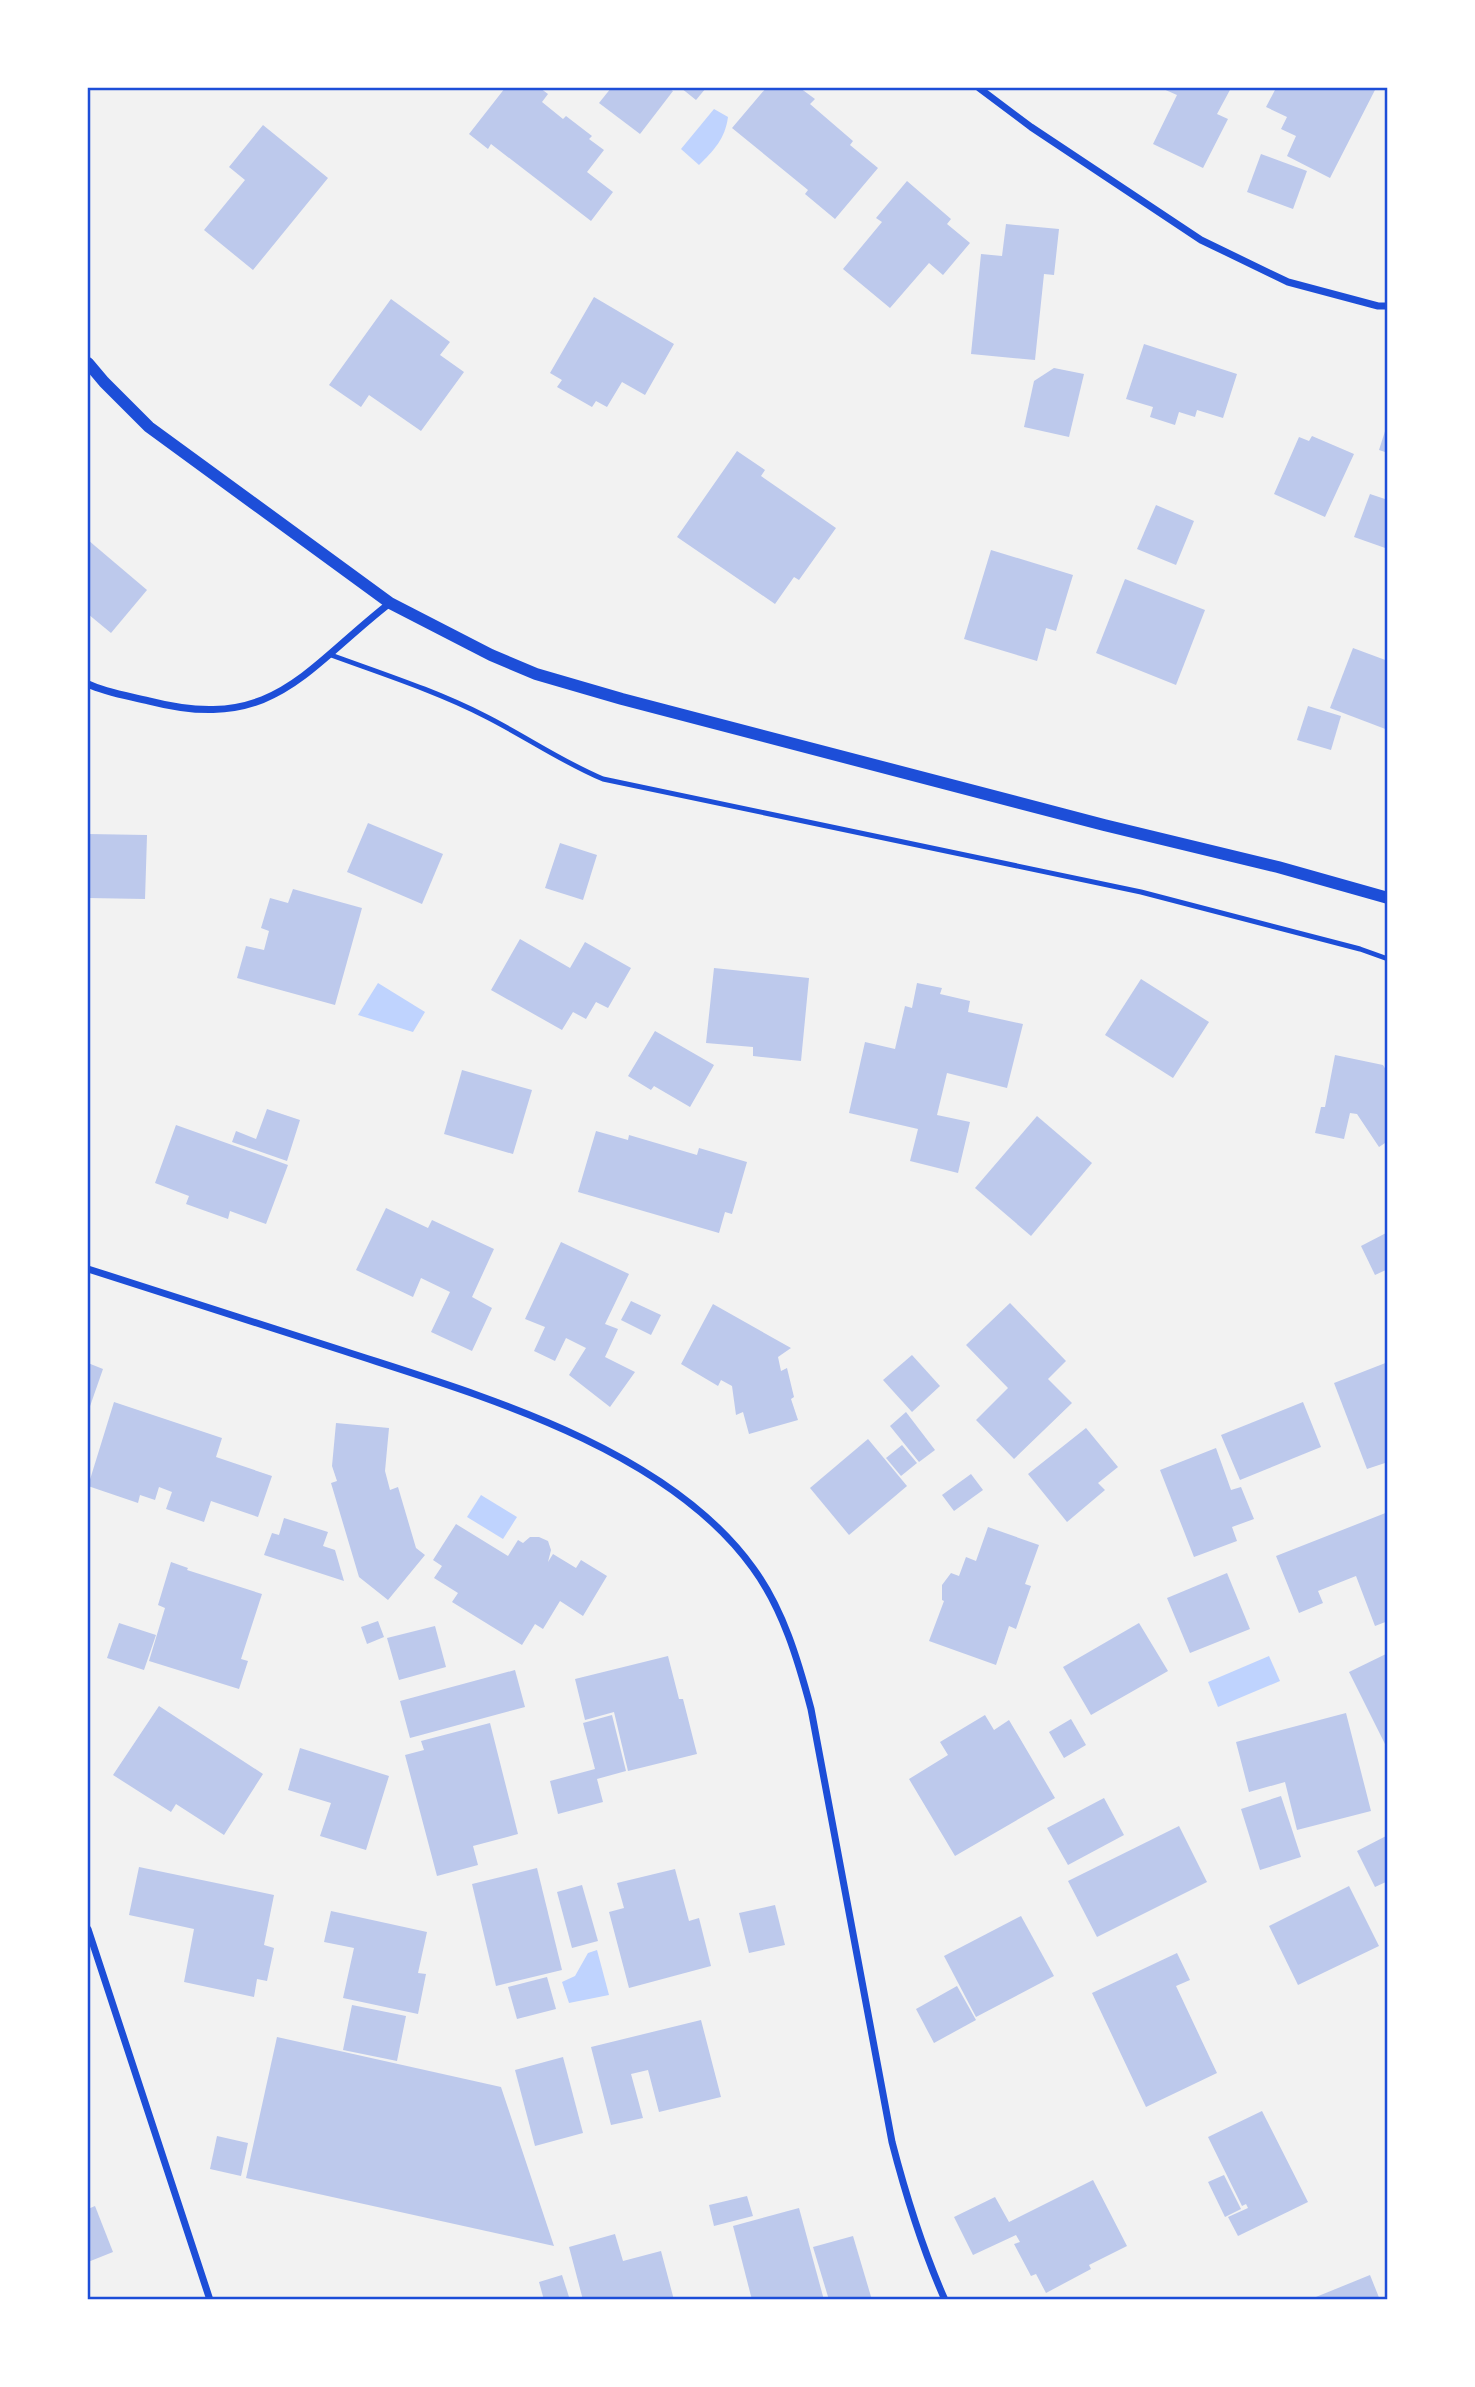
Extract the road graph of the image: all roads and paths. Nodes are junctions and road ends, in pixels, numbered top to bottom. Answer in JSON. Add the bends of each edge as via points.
{"nodes":[{"id":1,"x":979,"y":88,"type":"edge"},
{"id":2,"x":1388,"y":306,"type":"edge"},
{"id":3,"x":88,"y":363,"type":"edge"},
{"id":4,"x":390,"y":603,"type":"junction"},
{"id":5,"x":331,"y":655,"type":"junction"},
{"id":6,"x":88,"y":684,"type":"edge"},
{"id":7,"x":1388,"y":898,"type":"edge"},
{"id":8,"x":1388,"y":959,"type":"edge"},
{"id":9,"x":88,"y":1269,"type":"edge"},
{"id":10,"x":88,"y":1929,"type":"edge"},
{"id":11,"x":210,"y":2300,"type":"edge"},
{"id":12,"x":945,"y":2300,"type":"edge"}],
"edges":[{"from":1,"to":2,"type":"street","via":[[1201,240],[1289,282]]},
{"from":3,"to":4,"type":"street","via":[[149,428]]},
{"from":4,"to":5,"type":"street"},
{"from":4,"to":7,"type":"street","via":[[536,674]]},
{"from":5,"to":6,"type":"street","via":[[272,696],[239,708],[199,711]]},
{"from":5,"to":8,"type":"lane","via":[[429,690],[603,779],[1141,892]]},
{"from":9,"to":12,"type":"street","via":[[487,1397],[570,1432],[629,1463],[681,1498],[721,1531],[753,1568],[799,1662],[892,2142],[926,2258]]},
{"from":10,"to":11,"type":"street"}]}
